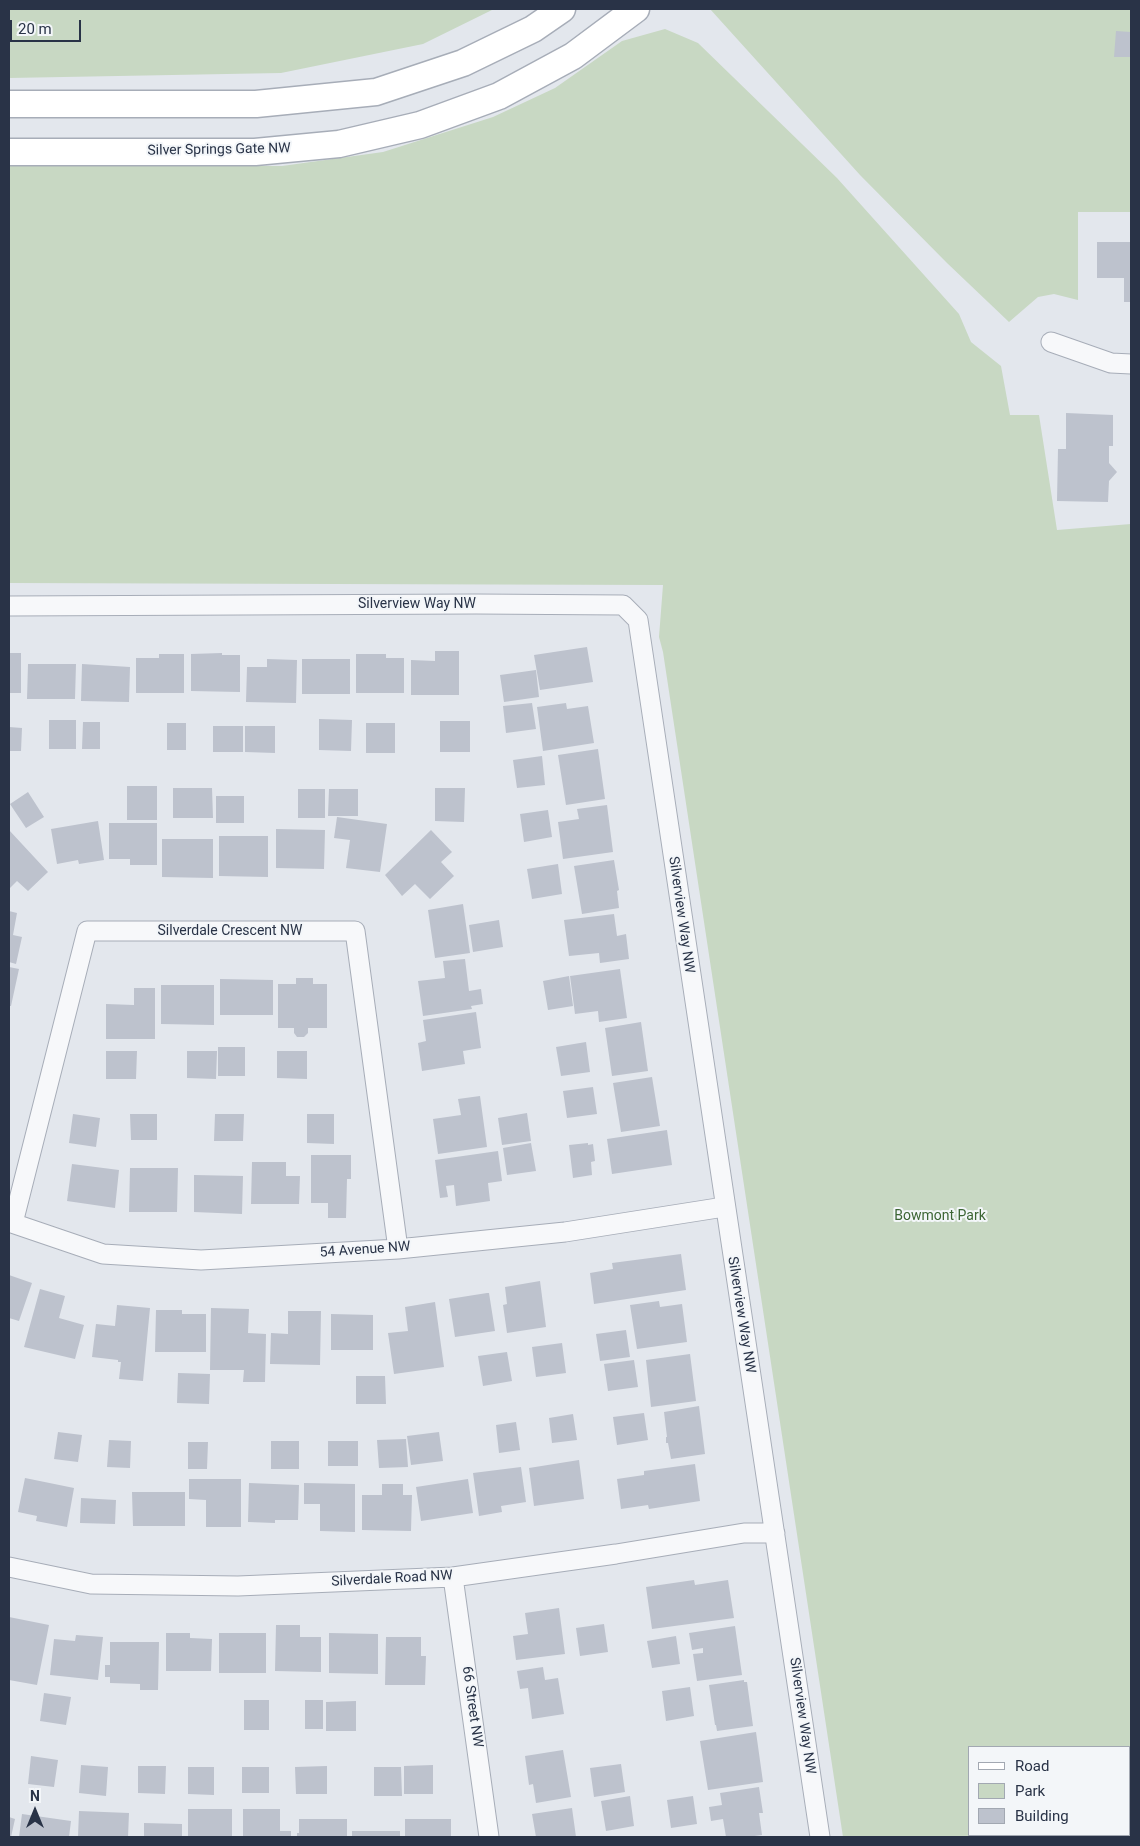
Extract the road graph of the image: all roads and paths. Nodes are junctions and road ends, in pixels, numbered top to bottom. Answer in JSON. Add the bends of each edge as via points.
{"nodes":[{"id":1,"x":562,"y":9,"type":"edge"},
{"id":2,"x":636,"y":9,"type":"edge"},
{"id":3,"x":9,"y":104,"type":"edge"},
{"id":4,"x":9,"y":152,"type":"edge"},
{"id":5,"x":1051,"y":342,"type":"dead end"},
{"id":6,"x":1131,"y":364,"type":"edge"},
{"id":7,"x":9,"y":606,"type":"edge"},
{"id":8,"x":724,"y":1207,"type":"junction"},
{"id":9,"x":11,"y":1222,"type":"edge"},
{"id":10,"x":398,"y":1248,"type":"junction"},
{"id":11,"x":775,"y":1533,"type":"junction"},
{"id":12,"x":9,"y":1567,"type":"edge"},
{"id":13,"x":453,"y":1577,"type":"junction"},
{"id":14,"x":489,"y":1837,"type":"edge"},
{"id":15,"x":820,"y":1837,"type":"edge"}],
"edges":[{"from":1,"to":3,"type":"street","via":[[533,29],[463,64],[376,92],[256,104]]},
{"from":2,"to":4,"type":"street","name":"Silver Springs Gate NW","via":[[573,56],[499,96],[420,124],[339,144],[255,152]]},
{"from":5,"to":6,"type":"street","via":[[1111,363]]},
{"from":7,"to":8,"type":"street","name":"Silverview Way NW","via":[[623,605],[638,620]]},
{"from":8,"to":10,"type":"street","name":"54 Avenue NW","via":[[565,1232]]},
{"from":8,"to":11,"type":"street","name":"Silverview Way NW"},
{"from":9,"to":10,"type":"street","name":"54 Avenue NW","via":[[103,1254],[201,1260]]},
{"from":9,"to":10,"type":"street","name":"Silverdale Crescent NW","via":[[87,931],[355,931]]},
{"from":11,"to":13,"type":"street","name":"Silverdale Road NW","via":[[744,1533]]},
{"from":11,"to":15,"type":"street","name":"Silverview Way NW"},
{"from":12,"to":13,"type":"street","name":"Silverdale Road NW","via":[[91,1584],[238,1586]]},
{"from":13,"to":14,"type":"street","name":"66 Street NW"}]}
